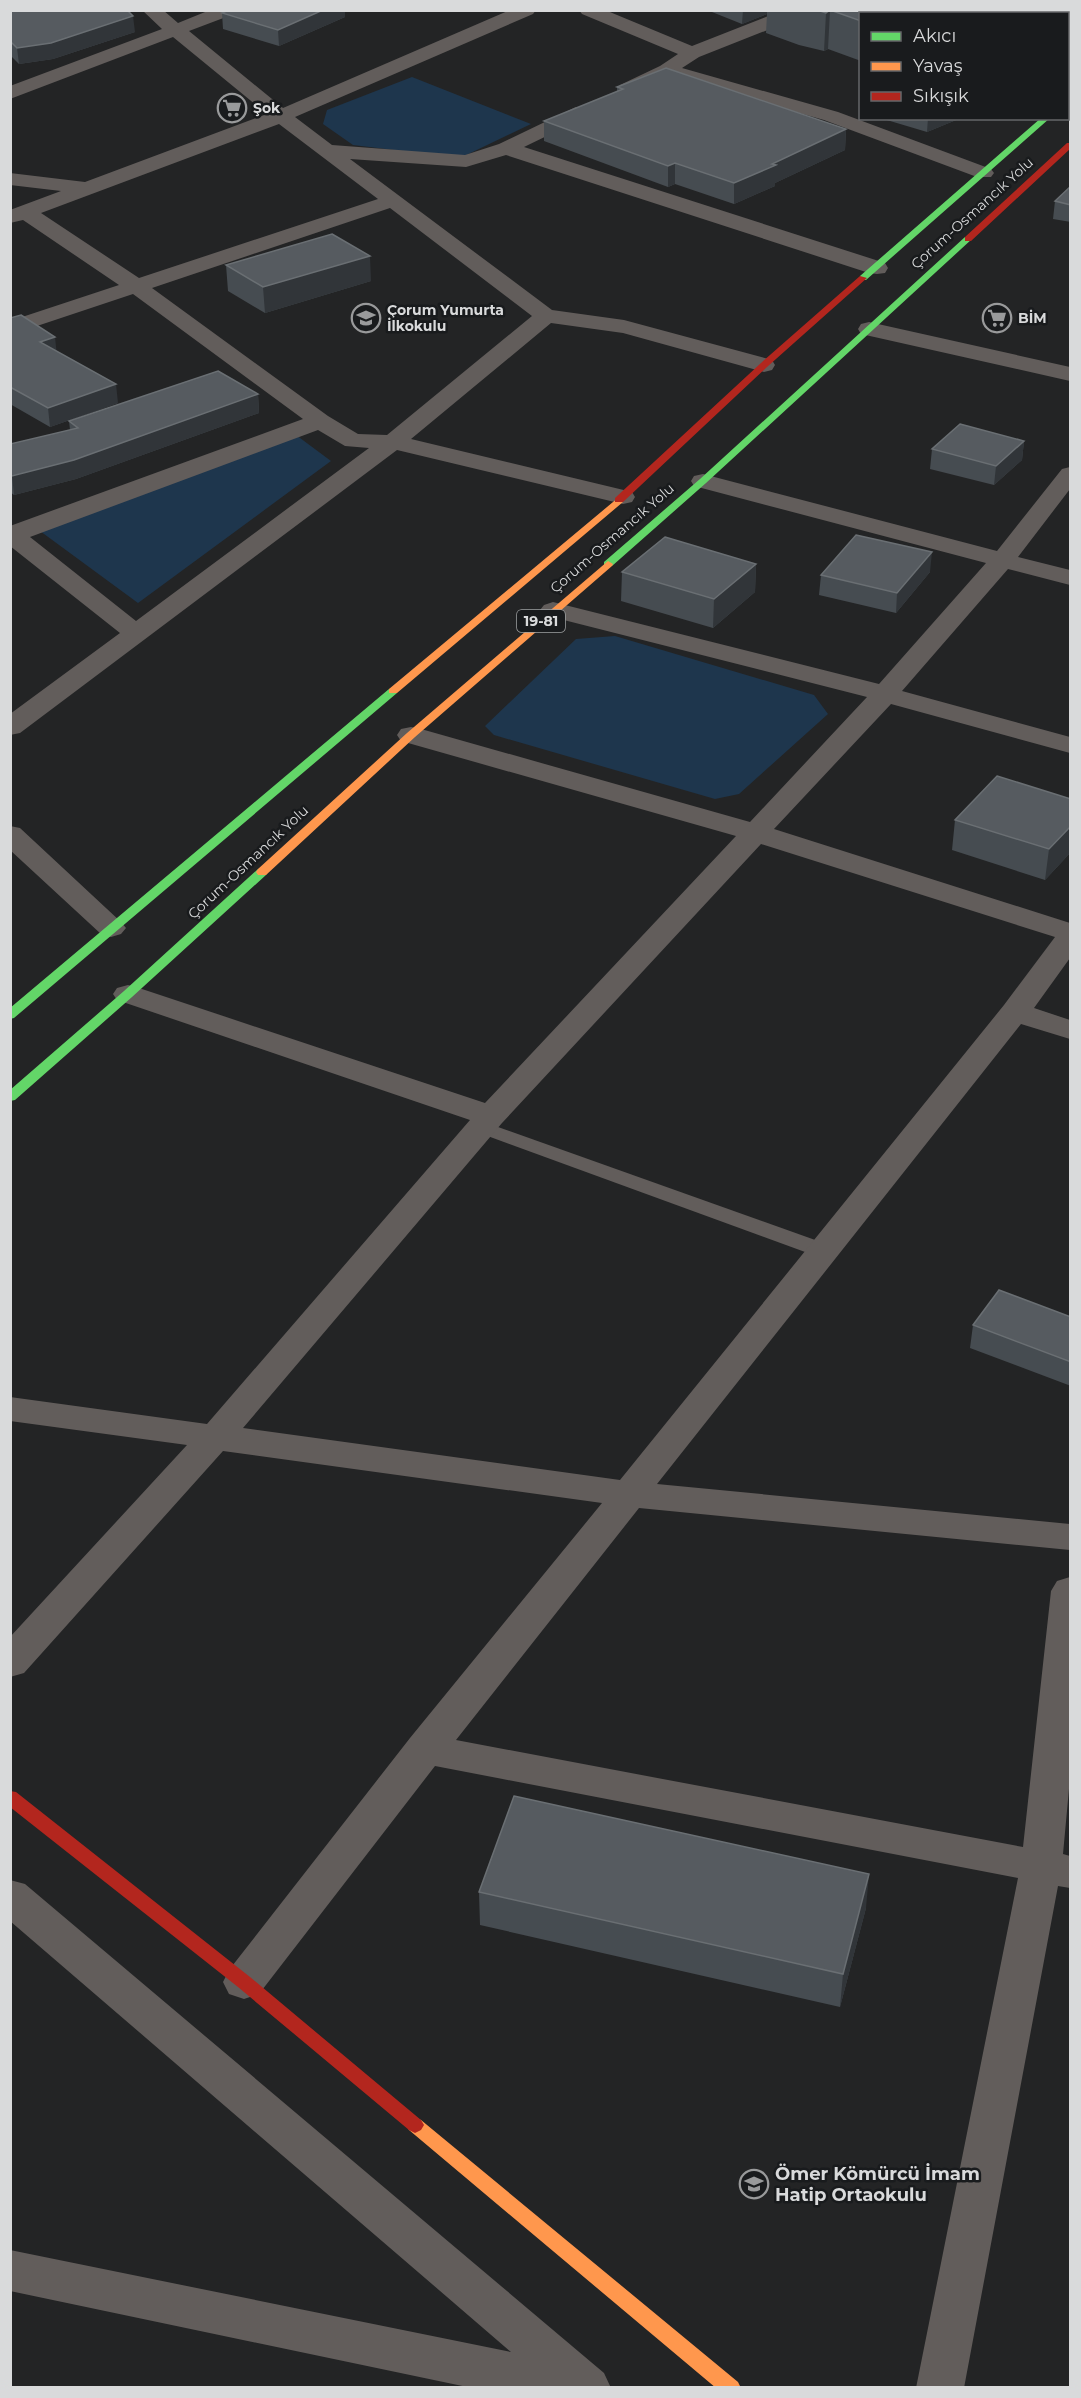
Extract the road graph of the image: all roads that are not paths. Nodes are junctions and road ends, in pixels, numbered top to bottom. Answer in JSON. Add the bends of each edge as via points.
{"nodes":[{"id":1,"x":151,"y":10,"type":"edge"},
{"id":2,"x":228,"y":10,"type":"edge"},
{"id":3,"x":527,"y":10,"type":"edge"},
{"id":4,"x":588,"y":10,"type":"edge"},
{"id":5,"x":802,"y":10,"type":"edge"},
{"id":6,"x":177,"y":31,"type":"junction"},
{"id":7,"x":692,"y":53,"type":"junction"},
{"id":8,"x":667,"y":70,"type":"junction"},
{"id":9,"x":13,"y":90,"type":"edge"},
{"id":10,"x":281,"y":116,"type":"junction"},
{"id":11,"x":1044,"y":120,"type":"edge"},
{"id":12,"x":1071,"y":145,"type":"edge"},
{"id":13,"x":506,"y":148,"type":"junction"},
{"id":14,"x":328,"y":151,"type":"junction"},
{"id":15,"x":984,"y":173,"type":"junction"},
{"id":16,"x":10,"y":179,"type":"edge"},
{"id":17,"x":84,"y":189,"type":"junction"},
{"id":18,"x":392,"y":201,"type":"junction"},
{"id":19,"x":18,"y":215,"type":"edge"},
{"id":20,"x":877,"y":268,"type":"junction"},
{"id":21,"x":136,"y":286,"type":"junction"},
{"id":22,"x":546,"y":316,"type":"junction"},
{"id":23,"x":10,"y":328,"type":"edge"},
{"id":24,"x":869,"y":329,"type":"junction"},
{"id":25,"x":764,"y":365,"type":"junction"},
{"id":26,"x":244,"y":367,"type":"junction"},
{"id":27,"x":1071,"y":374,"type":"edge"},
{"id":28,"x":222,"y":375,"type":"edge"},
{"id":29,"x":320,"y":421,"type":"junction"},
{"id":30,"x":393,"y":442,"type":"junction"},
{"id":31,"x":1071,"y":474,"type":"edge"},
{"id":32,"x":703,"y":481,"type":"junction"},
{"id":33,"x":623,"y":497,"type":"junction"},
{"id":34,"x":12,"y":534,"type":"edge"},
{"id":35,"x":1002,"y":561,"type":"junction"},
{"id":36,"x":1071,"y":578,"type":"edge"},
{"id":37,"x":554,"y":610,"type":"junction"},
{"id":38,"x":136,"y":633,"type":"junction"},
{"id":39,"x":885,"y":694,"type":"junction"},
{"id":40,"x":10,"y":727,"type":"edge"},
{"id":41,"x":411,"y":735,"type":"junction"},
{"id":42,"x":1071,"y":745,"type":"edge"},
{"id":43,"x":753,"y":832,"type":"junction"},
{"id":44,"x":10,"y":834,"type":"edge"},
{"id":45,"x":111,"y":928,"type":"junction"},
{"id":46,"x":1071,"y":932,"type":"edge"},
{"id":47,"x":1071,"y":938,"type":"edge"},
{"id":48,"x":128,"y":994,"type":"junction"},
{"id":49,"x":1015,"y":1012,"type":"junction"},
{"id":50,"x":10,"y":1015,"type":"edge"},
{"id":51,"x":1071,"y":1030,"type":"edge"},
{"id":52,"x":10,"y":1097,"type":"edge"},
{"id":53,"x":486,"y":1121,"type":"junction"},
{"id":54,"x":824,"y":1251,"type":"junction"},
{"id":55,"x":10,"y":1409,"type":"edge"},
{"id":56,"x":216,"y":1436,"type":"junction"},
{"id":57,"x":631,"y":1494,"type":"junction"},
{"id":58,"x":1071,"y":1537,"type":"edge"},
{"id":59,"x":1071,"y":1591,"type":"edge"},
{"id":60,"x":10,"y":1662,"type":"edge"},
{"id":61,"x":424,"y":1749,"type":"junction"},
{"id":62,"x":10,"y":1797,"type":"edge"},
{"id":63,"x":1056,"y":1870,"type":"edge"},
{"id":64,"x":10,"y":1896,"type":"edge"},
{"id":65,"x":244,"y":1982,"type":"junction"},
{"id":66,"x":10,"y":2270,"type":"edge"},
{"id":67,"x":578,"y":2388,"type":"edge"},
{"id":68,"x":587,"y":2388,"type":"edge"},
{"id":69,"x":731,"y":2388,"type":"edge"},
{"id":70,"x":940,"y":2388,"type":"edge"}],
"edges":[{"from":1,"to":6,"type":"street"},
{"from":2,"to":6,"type":"street"},
{"from":3,"to":10,"type":"street"},
{"from":4,"to":7,"type":"street"},
{"from":5,"to":7,"type":"street"},
{"from":6,"to":9,"type":"street"},
{"from":6,"to":10,"type":"street"},
{"from":7,"to":8,"type":"street"},
{"from":8,"to":13,"type":"street"},
{"from":8,"to":15,"type":"street","via":[[831,116]]},
{"from":10,"to":14,"type":"street"},
{"from":10,"to":17,"type":"street"},
{"from":11,"to":15,"type":"main road","name":"Çorum-Osmancık Yolu","number":"19-81"},
{"from":12,"to":24,"type":"main road","name":"Çorum-Osmancık Yolu","number":"19-81"},
{"from":13,"to":14,"type":"street","via":[[466,160]]},
{"from":13,"to":20,"type":"street"},
{"from":14,"to":18,"type":"street"},
{"from":15,"to":20,"type":"main road","name":"Çorum-Osmancık Yolu","number":"19-81"},
{"from":16,"to":17,"type":"street"},
{"from":17,"to":19,"type":"street"},
{"from":18,"to":21,"type":"street"},
{"from":18,"to":22,"type":"street"},
{"from":19,"to":21,"type":"street"},
{"from":20,"to":25,"type":"main road","name":"Çorum-Osmancık Yolu","number":"19-81"},
{"from":21,"to":23,"type":"street"},
{"from":21,"to":26,"type":"street"},
{"from":22,"to":25,"type":"street","via":[[624,327]]},
{"from":22,"to":30,"type":"street"},
{"from":24,"to":27,"type":"street"},
{"from":24,"to":32,"type":"main road","name":"Çorum-Osmancık Yolu","number":"19-81"},
{"from":25,"to":33,"type":"main road","name":"Çorum-Osmancık Yolu","number":"19-81"},
{"from":26,"to":28,"type":"street"},
{"from":26,"to":29,"type":"street"},
{"from":29,"to":30,"type":"street","via":[[353,441]]},
{"from":29,"to":34,"type":"street"},
{"from":30,"to":33,"type":"street"},
{"from":30,"to":38,"type":"street"},
{"from":31,"to":35,"type":"street"},
{"from":32,"to":35,"type":"street"},
{"from":32,"to":37,"type":"main road","name":"Çorum-Osmancık Yolu","number":"19-81"},
{"from":33,"to":45,"type":"main road","name":"Çorum-Osmancık Yolu","number":"19-81"},
{"from":34,"to":38,"type":"street"},
{"from":35,"to":36,"type":"street"},
{"from":35,"to":39,"type":"street"},
{"from":37,"to":39,"type":"street"},
{"from":37,"to":41,"type":"main road","name":"Çorum-Osmancık Yolu","number":"19-81"},
{"from":38,"to":40,"type":"street"},
{"from":39,"to":42,"type":"street"},
{"from":39,"to":43,"type":"street"},
{"from":41,"to":43,"type":"street"},
{"from":41,"to":48,"type":"main road","name":"Çorum-Osmancık Yolu","number":"19-81"},
{"from":43,"to":46,"type":"street"},
{"from":43,"to":53,"type":"street"},
{"from":44,"to":45,"type":"street"},
{"from":45,"to":50,"type":"main road","name":"Çorum-Osmancık Yolu","number":"19-81"},
{"from":47,"to":49,"type":"street"},
{"from":48,"to":52,"type":"main road","name":"Çorum-Osmancık Yolu","number":"19-81"},
{"from":48,"to":53,"type":"street"},
{"from":49,"to":51,"type":"street"},
{"from":49,"to":54,"type":"street"},
{"from":53,"to":54,"type":"lane"},
{"from":53,"to":56,"type":"street"},
{"from":54,"to":57,"type":"street"},
{"from":55,"to":56,"type":"street"},
{"from":56,"to":57,"type":"street"},
{"from":56,"to":60,"type":"street"},
{"from":57,"to":58,"type":"street"},
{"from":57,"to":61,"type":"street"},
{"from":59,"to":63,"type":"street"},
{"from":61,"to":63,"type":"street"},
{"from":61,"to":65,"type":"street"},
{"from":62,"to":65,"type":"main road"},
{"from":63,"to":70,"type":"street"},
{"from":64,"to":68,"type":"street"},
{"from":65,"to":69,"type":"main road"},
{"from":66,"to":67,"type":"street"}]}
